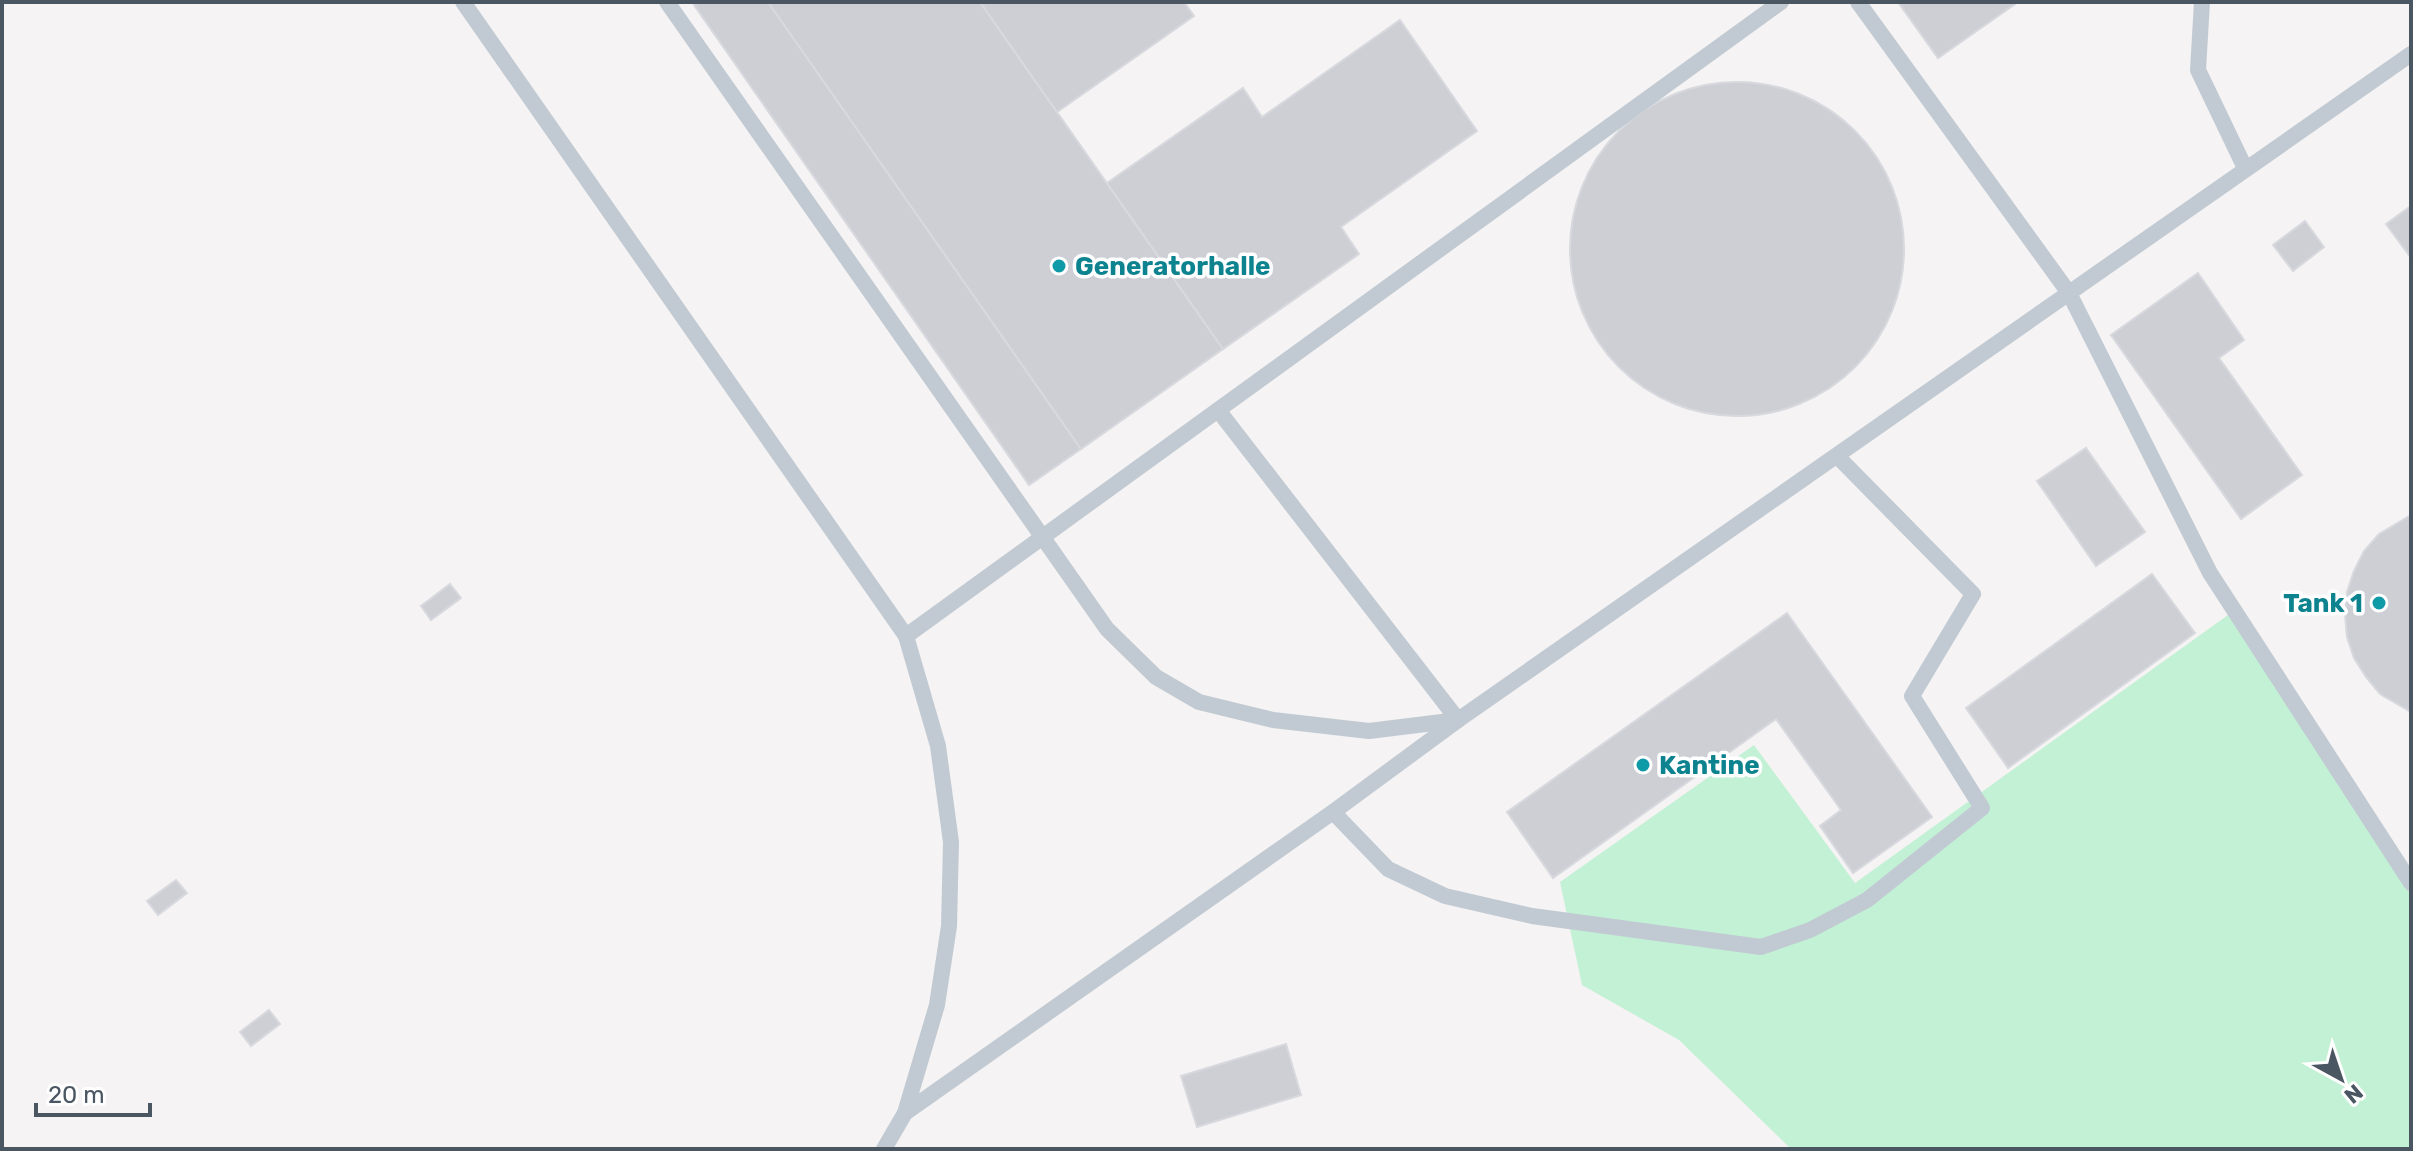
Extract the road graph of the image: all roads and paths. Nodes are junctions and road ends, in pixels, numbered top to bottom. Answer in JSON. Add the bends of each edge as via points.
{"nodes":[{"id":1,"x":463,"y":2,"type":"edge"},
{"id":2,"x":667,"y":2,"type":"edge"},
{"id":3,"x":1781,"y":2,"type":"edge"},
{"id":4,"x":1858,"y":2,"type":"edge"},
{"id":5,"x":2202,"y":2,"type":"edge"},
{"id":6,"x":2411,"y":54,"type":"edge"},
{"id":7,"x":2245,"y":168,"type":"junction"},
{"id":8,"x":2069,"y":293,"type":"junction"},
{"id":9,"x":1218,"y":410,"type":"junction"},
{"id":10,"x":1838,"y":457,"type":"junction"},
{"id":11,"x":1040,"y":537,"type":"junction"},
{"id":12,"x":906,"y":636,"type":"junction"},
{"id":13,"x":1458,"y":720,"type":"junction"},
{"id":14,"x":1333,"y":812,"type":"junction"},
{"id":15,"x":2411,"y":883,"type":"edge"},
{"id":16,"x":905,"y":1113,"type":"junction"},
{"id":17,"x":884,"y":1149,"type":"edge"}],
"edges":[{"from":1,"to":12,"type":"lane"},
{"from":2,"to":11,"type":"lane"},
{"from":3,"to":9,"type":"lane"},
{"from":4,"to":8,"type":"lane"},
{"from":5,"to":7,"type":"lane","via":[[2198,70]]},
{"from":6,"to":7,"type":"lane"},
{"from":7,"to":8,"type":"lane"},
{"from":8,"to":10,"type":"lane"},
{"from":8,"to":15,"type":"lane","via":[[2210,573]]},
{"from":9,"to":11,"type":"lane"},
{"from":9,"to":13,"type":"lane"},
{"from":10,"to":13,"type":"lane"},
{"from":10,"to":14,"type":"lane","via":[[1973,594],[1912,696],[1982,808],[1867,900],[1810,930],[1761,947],[1532,916],[1445,896],[1388,869]]},
{"from":11,"to":12,"type":"lane"},
{"from":11,"to":13,"type":"lane","via":[[1107,629],[1156,677],[1199,702],[1273,720],[1369,731]]},
{"from":12,"to":16,"type":"lane","via":[[938,746],[951,842],[949,926],[937,1005]]},
{"from":13,"to":14,"type":"lane"},
{"from":14,"to":16,"type":"lane"},
{"from":16,"to":17,"type":"lane"}]}
